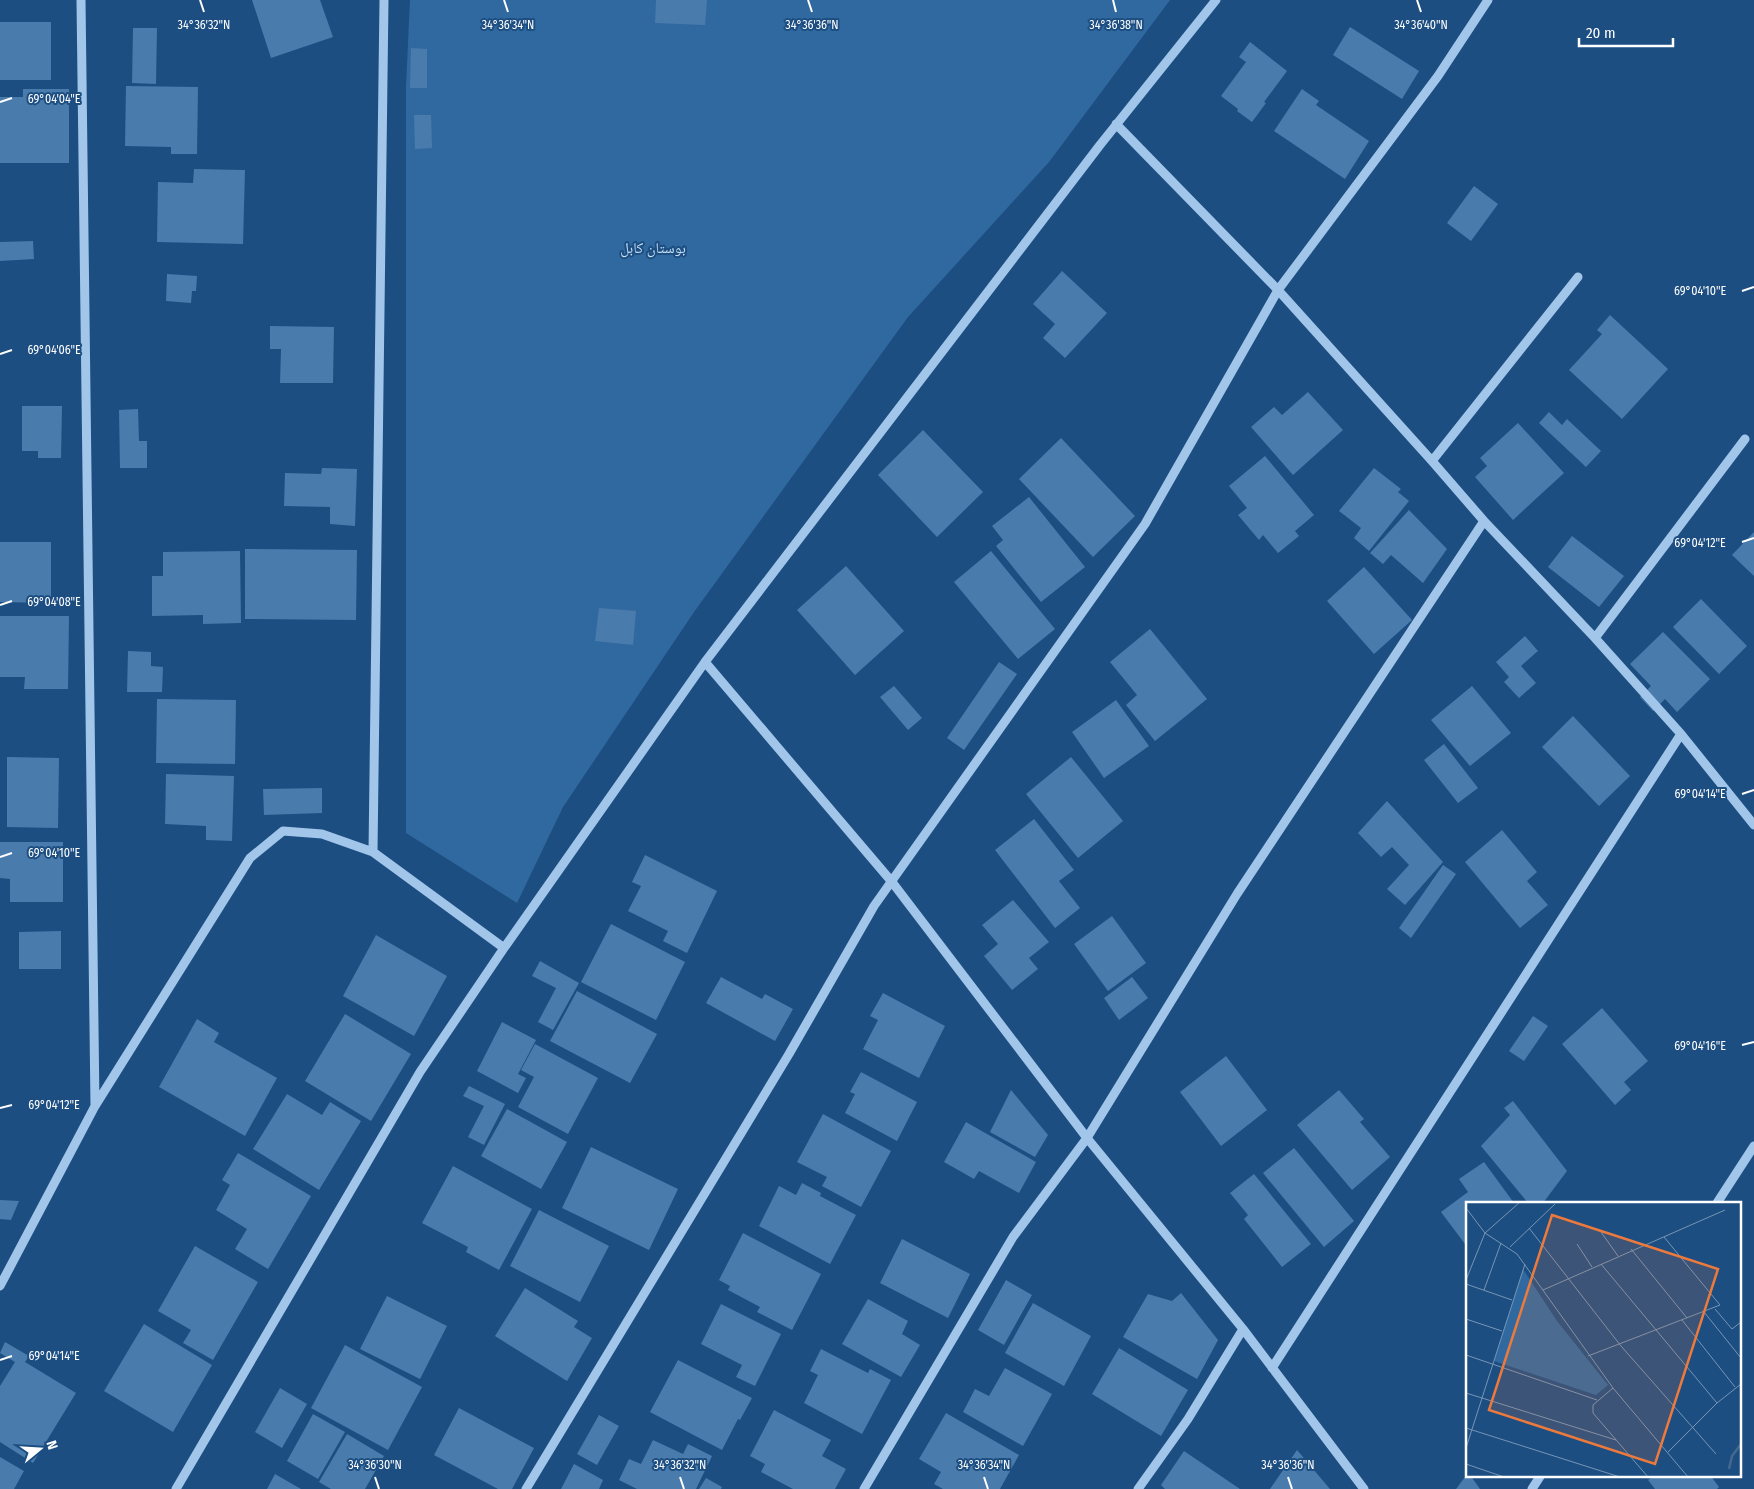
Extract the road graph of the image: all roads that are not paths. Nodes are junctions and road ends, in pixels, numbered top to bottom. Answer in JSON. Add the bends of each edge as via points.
{"nodes":[{"id":1,"x":82,"y":0,"type":"edge"},
{"id":2,"x":384,"y":0,"type":"edge"},
{"id":3,"x":1216,"y":0,"type":"edge"},
{"id":4,"x":1488,"y":0,"type":"edge"},
{"id":5,"x":1116,"y":124,"type":"junction"},
{"id":6,"x":1578,"y":277,"type":"dead end"},
{"id":7,"x":1278,"y":290,"type":"junction"},
{"id":8,"x":1745,"y":439,"type":"dead end"},
{"id":9,"x":1432,"y":461,"type":"junction"},
{"id":10,"x":1484,"y":521,"type":"junction"},
{"id":11,"x":1595,"y":638,"type":"junction"},
{"id":12,"x":705,"y":662,"type":"junction"},
{"id":13,"x":1682,"y":734,"type":"junction"},
{"id":14,"x":1754,"y":825,"type":"edge"},
{"id":15,"x":372,"y":852,"type":"junction"},
{"id":16,"x":892,"y":882,"type":"junction"},
{"id":17,"x":504,"y":948,"type":"junction"},
{"id":18,"x":95,"y":1106,"type":"junction"},
{"id":19,"x":1087,"y":1138,"type":"junction"},
{"id":20,"x":1754,"y":1146,"type":"edge"},
{"id":21,"x":1718,"y":1202,"type":"edge"},
{"id":22,"x":0,"y":1286,"type":"edge"},
{"id":23,"x":1244,"y":1329,"type":"junction"},
{"id":24,"x":1272,"y":1368,"type":"junction"},
{"id":25,"x":1540,"y":1476,"type":"edge"},
{"id":26,"x":176,"y":1489,"type":"edge"},
{"id":27,"x":526,"y":1489,"type":"edge"},
{"id":28,"x":864,"y":1489,"type":"edge"},
{"id":29,"x":1138,"y":1489,"type":"edge"},
{"id":30,"x":1363,"y":1489,"type":"edge"},
{"id":31,"x":1532,"y":1489,"type":"edge"}],
"edges":[{"from":1,"to":18,"type":"street"},
{"from":2,"to":15,"type":"street"},
{"from":3,"to":5,"type":"street"},
{"from":4,"to":7,"type":"street","via":[[1438,76]]},
{"from":5,"to":7,"type":"street"},
{"from":5,"to":12,"type":"street"},
{"from":6,"to":9,"type":"street"},
{"from":7,"to":9,"type":"street"},
{"from":7,"to":16,"type":"street","via":[[1145,524]]},
{"from":8,"to":11,"type":"street"},
{"from":9,"to":10,"type":"street"},
{"from":10,"to":11,"type":"street"},
{"from":10,"to":19,"type":"street","via":[[1237,894]]},
{"from":11,"to":13,"type":"street"},
{"from":12,"to":16,"type":"street"},
{"from":12,"to":17,"type":"street"},
{"from":13,"to":14,"type":"street"},
{"from":13,"to":24,"type":"street"},
{"from":15,"to":17,"type":"street"},
{"from":15,"to":18,"type":"street","via":[[322,834],[283,831],[250,858]]},
{"from":16,"to":19,"type":"street"},
{"from":16,"to":27,"type":"street","via":[[874,906],[789,1054]]},
{"from":17,"to":26,"type":"street","via":[[420,1072]]},
{"from":18,"to":22,"type":"street"},
{"from":19,"to":23,"type":"street"},
{"from":19,"to":28,"type":"street","via":[[1013,1237]]},
{"from":20,"to":21,"type":"street"},
{"from":23,"to":24,"type":"street"},
{"from":23,"to":29,"type":"street"},
{"from":24,"to":30,"type":"street"},
{"from":25,"to":31,"type":"street"}]}
